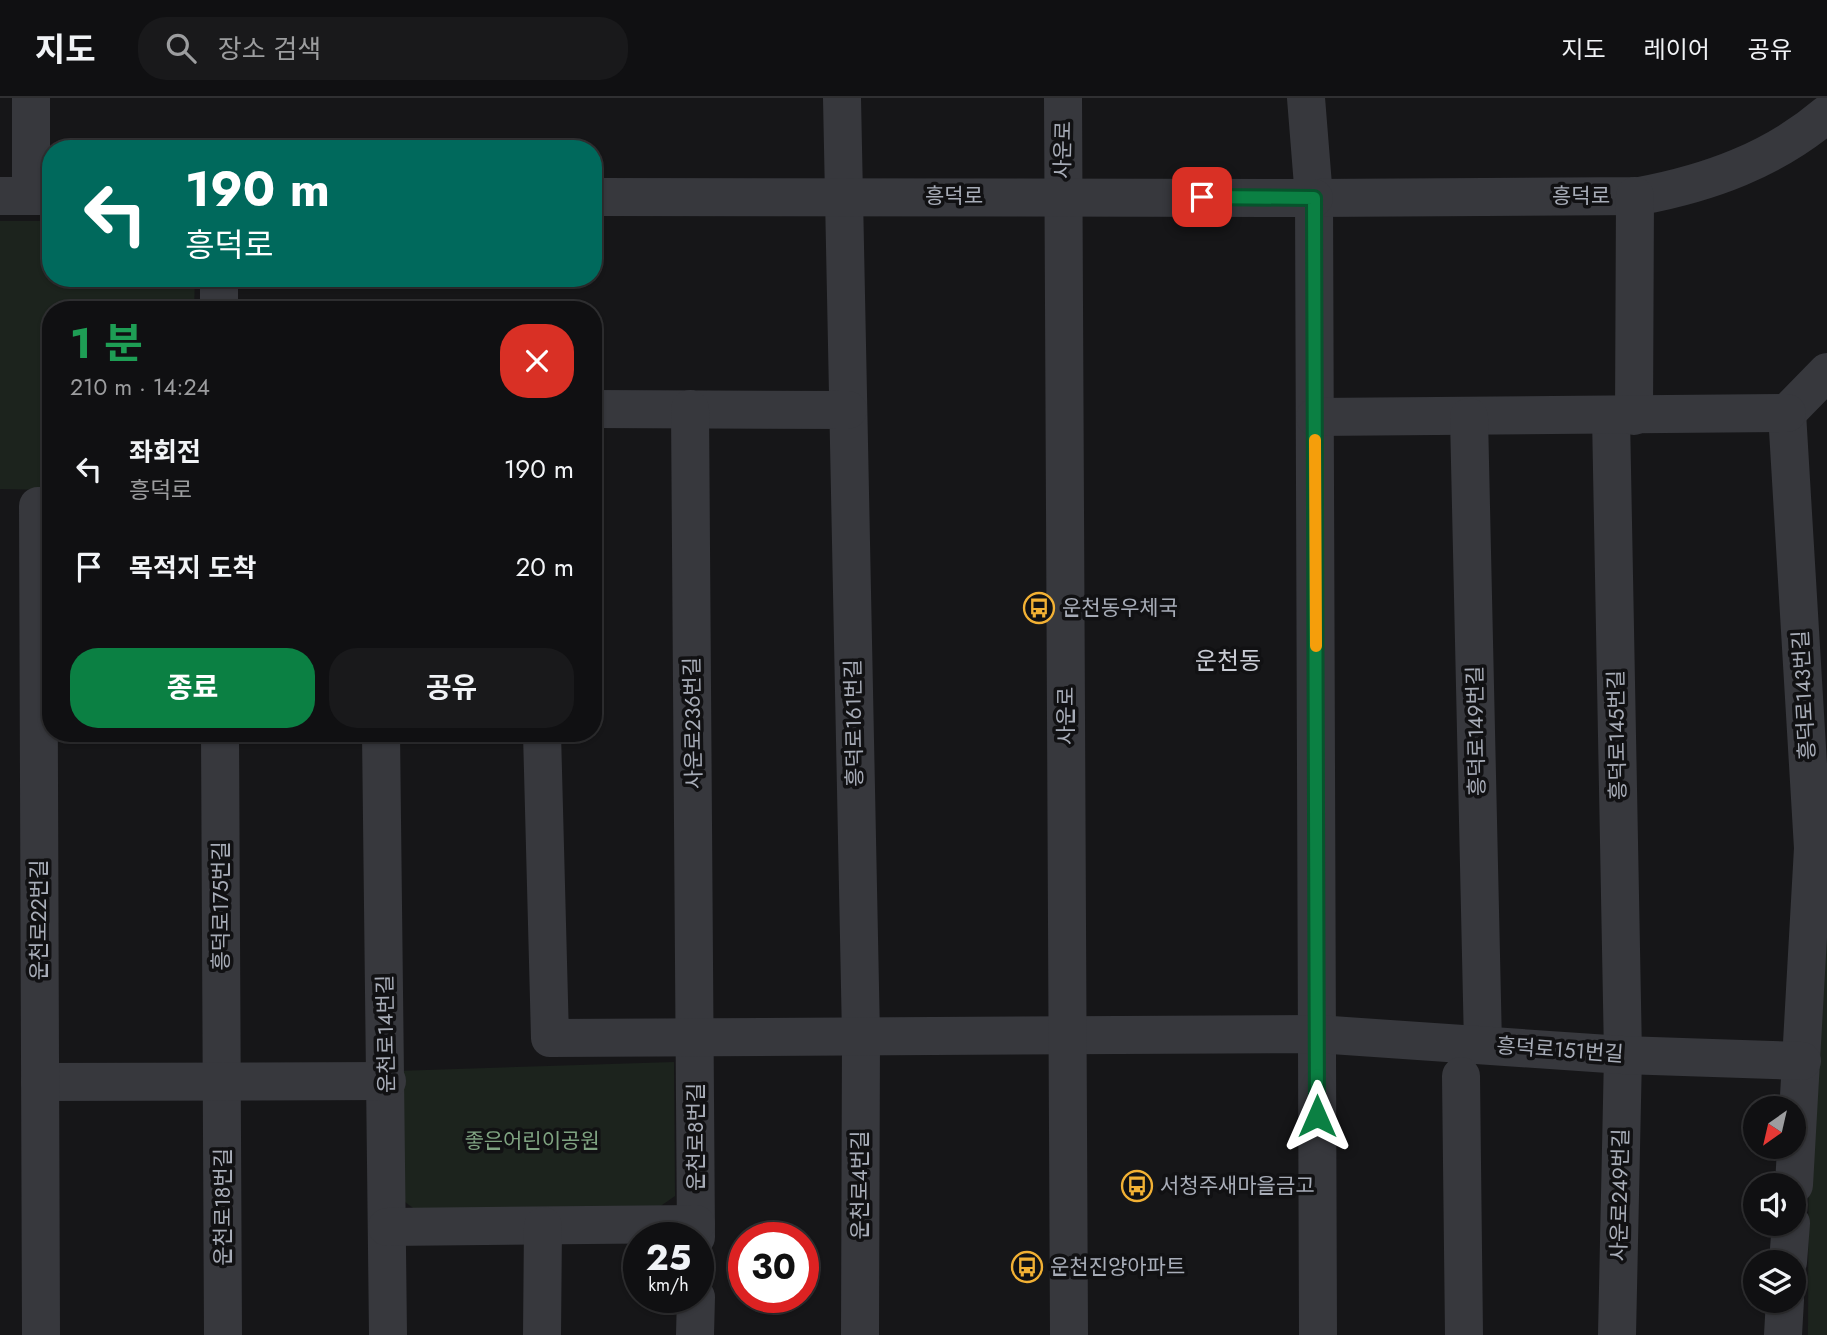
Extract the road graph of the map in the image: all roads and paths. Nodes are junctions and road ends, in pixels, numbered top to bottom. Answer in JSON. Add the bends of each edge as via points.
{"nodes":[{"id":1,"x":31,"y":98,"type":"edge"},
{"id":2,"x":842,"y":98,"type":"edge"},
{"id":3,"x":1063,"y":98,"type":"edge"},
{"id":4,"x":1306,"y":98,"type":"edge"},
{"id":5,"x":1827,"y":114,"type":"edge"},
{"id":6,"x":843,"y":195,"type":"junction"},
{"id":7,"x":27,"y":196,"type":"edge"},
{"id":8,"x":1062,"y":196,"type":"junction"},
{"id":9,"x":1635,"y":196,"type":"junction"},
{"id":10,"x":602,"y":197,"type":"edge"},
{"id":11,"x":1314,"y":198,"type":"junction"},
{"id":12,"x":1827,"y":372,"type":"edge"},
{"id":13,"x":690,"y":409,"type":"junction"},
{"id":14,"x":602,"y":410,"type":"edge"},
{"id":15,"x":848,"y":410,"type":"junction"},
{"id":16,"x":1787,"y":414,"type":"junction"},
{"id":17,"x":1623,"y":416,"type":"junction"},
{"id":18,"x":1315,"y":417,"type":"junction"},
{"id":19,"x":1469,"y":417,"type":"junction"},
{"id":20,"x":43,"y":742,"type":"edge"},
{"id":21,"x":220,"y":742,"type":"edge"},
{"id":22,"x":381,"y":742,"type":"edge"},
{"id":23,"x":542,"y":742,"type":"edge"},
{"id":24,"x":1820,"y":848,"type":"edge"},
{"id":25,"x":1317,"y":1034,"type":"junction"},
{"id":26,"x":1069,"y":1035,"type":"junction"},
{"id":27,"x":861,"y":1036,"type":"junction"},
{"id":28,"x":696,"y":1037,"type":"junction"},
{"id":29,"x":1483,"y":1045,"type":"junction"},
{"id":30,"x":1623,"y":1055,"type":"junction"},
{"id":31,"x":1802,"y":1061,"type":"junction"},
{"id":32,"x":1461,"y":1076,"type":"dead end"},
{"id":33,"x":223,"y":1080,"type":"junction"},
{"id":34,"x":387,"y":1081,"type":"junction"},
{"id":35,"x":40,"y":1082,"type":"junction"},
{"id":36,"x":1795,"y":1173,"type":"edge"},
{"id":37,"x":696,"y":1222,"type":"edge"},
{"id":38,"x":543,"y":1226,"type":"junction"},
{"id":39,"x":387,"y":1227,"type":"junction"},
{"id":40,"x":623,"y":1229,"type":"edge"},
{"id":41,"x":696,"y":1313,"type":"edge"},
{"id":42,"x":1785,"y":1313,"type":"edge"},
{"id":43,"x":41,"y":1335,"type":"edge"},
{"id":44,"x":223,"y":1335,"type":"edge"},
{"id":45,"x":388,"y":1335,"type":"edge"},
{"id":46,"x":542,"y":1335,"type":"edge"},
{"id":47,"x":695,"y":1335,"type":"edge"},
{"id":48,"x":860,"y":1335,"type":"edge"},
{"id":49,"x":1069,"y":1335,"type":"edge"},
{"id":50,"x":1318,"y":1335,"type":"edge"},
{"id":51,"x":1464,"y":1335,"type":"edge"},
{"id":52,"x":1617,"y":1335,"type":"edge"},
{"id":53,"x":1783,"y":1335,"type":"edge"}],
"edges":[{"from":1,"to":7,"type":"street"},
{"from":2,"to":6,"type":"street","name":"흥덕로161번길"},
{"from":3,"to":8,"type":"street","name":"사운로"},
{"from":4,"to":11,"type":"street"},
{"from":5,"to":9,"type":"street","name":"흥덕로","via":[[1743,168],[1681,188]]},
{"from":6,"to":8,"type":"street","name":"흥덕로"},
{"from":6,"to":10,"type":"street","name":"흥덕로"},
{"from":6,"to":15,"type":"street","name":"흥덕로161번길"},
{"from":8,"to":11,"type":"street","name":"흥덕로"},
{"from":8,"to":26,"type":"street","name":"사운로"},
{"from":9,"to":11,"type":"street","name":"흥덕로"},
{"from":9,"to":17,"type":"street","name":"흥덕로145번길"},
{"from":11,"to":18,"type":"street"},
{"from":12,"to":16,"type":"street"},
{"from":13,"to":14,"type":"street"},
{"from":13,"to":15,"type":"street"},
{"from":13,"to":28,"type":"street","name":"사운로236번길"},
{"from":15,"to":27,"type":"street","name":"흥덕로161번길"},
{"from":16,"to":17,"type":"street"},
{"from":16,"to":24,"type":"street","name":"흥덕로143번길"},
{"from":17,"to":19,"type":"street"},
{"from":17,"to":30,"type":"street","name":"흥덕로145번길"},
{"from":18,"to":19,"type":"street"},
{"from":18,"to":25,"type":"street"},
{"from":19,"to":29,"type":"street","name":"흥덕로149번길"},
{"from":20,"to":35,"type":"street","name":"운천로22번길"},
{"from":21,"to":33,"type":"street","name":"흥덕로175번길"},
{"from":22,"to":34,"type":"street","name":"운천로14번길"},
{"from":23,"to":28,"type":"street","via":[[550,1038]]},
{"from":24,"to":31,"type":"street","name":"흥덕로143번길"},
{"from":25,"to":26,"type":"street","name":"흥덕로151번길"},
{"from":25,"to":29,"type":"street","name":"흥덕로151번길"},
{"from":25,"to":50,"type":"street"},
{"from":26,"to":27,"type":"street"},
{"from":26,"to":49,"type":"street","name":"사운로"},
{"from":27,"to":28,"type":"street"},
{"from":27,"to":48,"type":"street","name":"운천로4번길"},
{"from":28,"to":37,"type":"street","name":"운천로8번길"},
{"from":29,"to":30,"type":"street","name":"흥덕로151번길"},
{"from":30,"to":31,"type":"street","name":"흥덕로151번길"},
{"from":30,"to":52,"type":"street","name":"사운로249번길"},
{"from":31,"to":36,"type":"street"},
{"from":32,"to":51,"type":"street"},
{"from":33,"to":34,"type":"street"},
{"from":33,"to":35,"type":"street"},
{"from":33,"to":44,"type":"street","name":"운천로18번길"},
{"from":34,"to":39,"type":"street","name":"운천로14번길"},
{"from":35,"to":43,"type":"street","name":"운천로22번길"},
{"from":38,"to":39,"type":"street"},
{"from":38,"to":40,"type":"street"},
{"from":38,"to":46,"type":"street"},
{"from":39,"to":45,"type":"street","name":"운천로14번길"},
{"from":41,"to":47,"type":"street"},
{"from":42,"to":53,"type":"street"}]}
